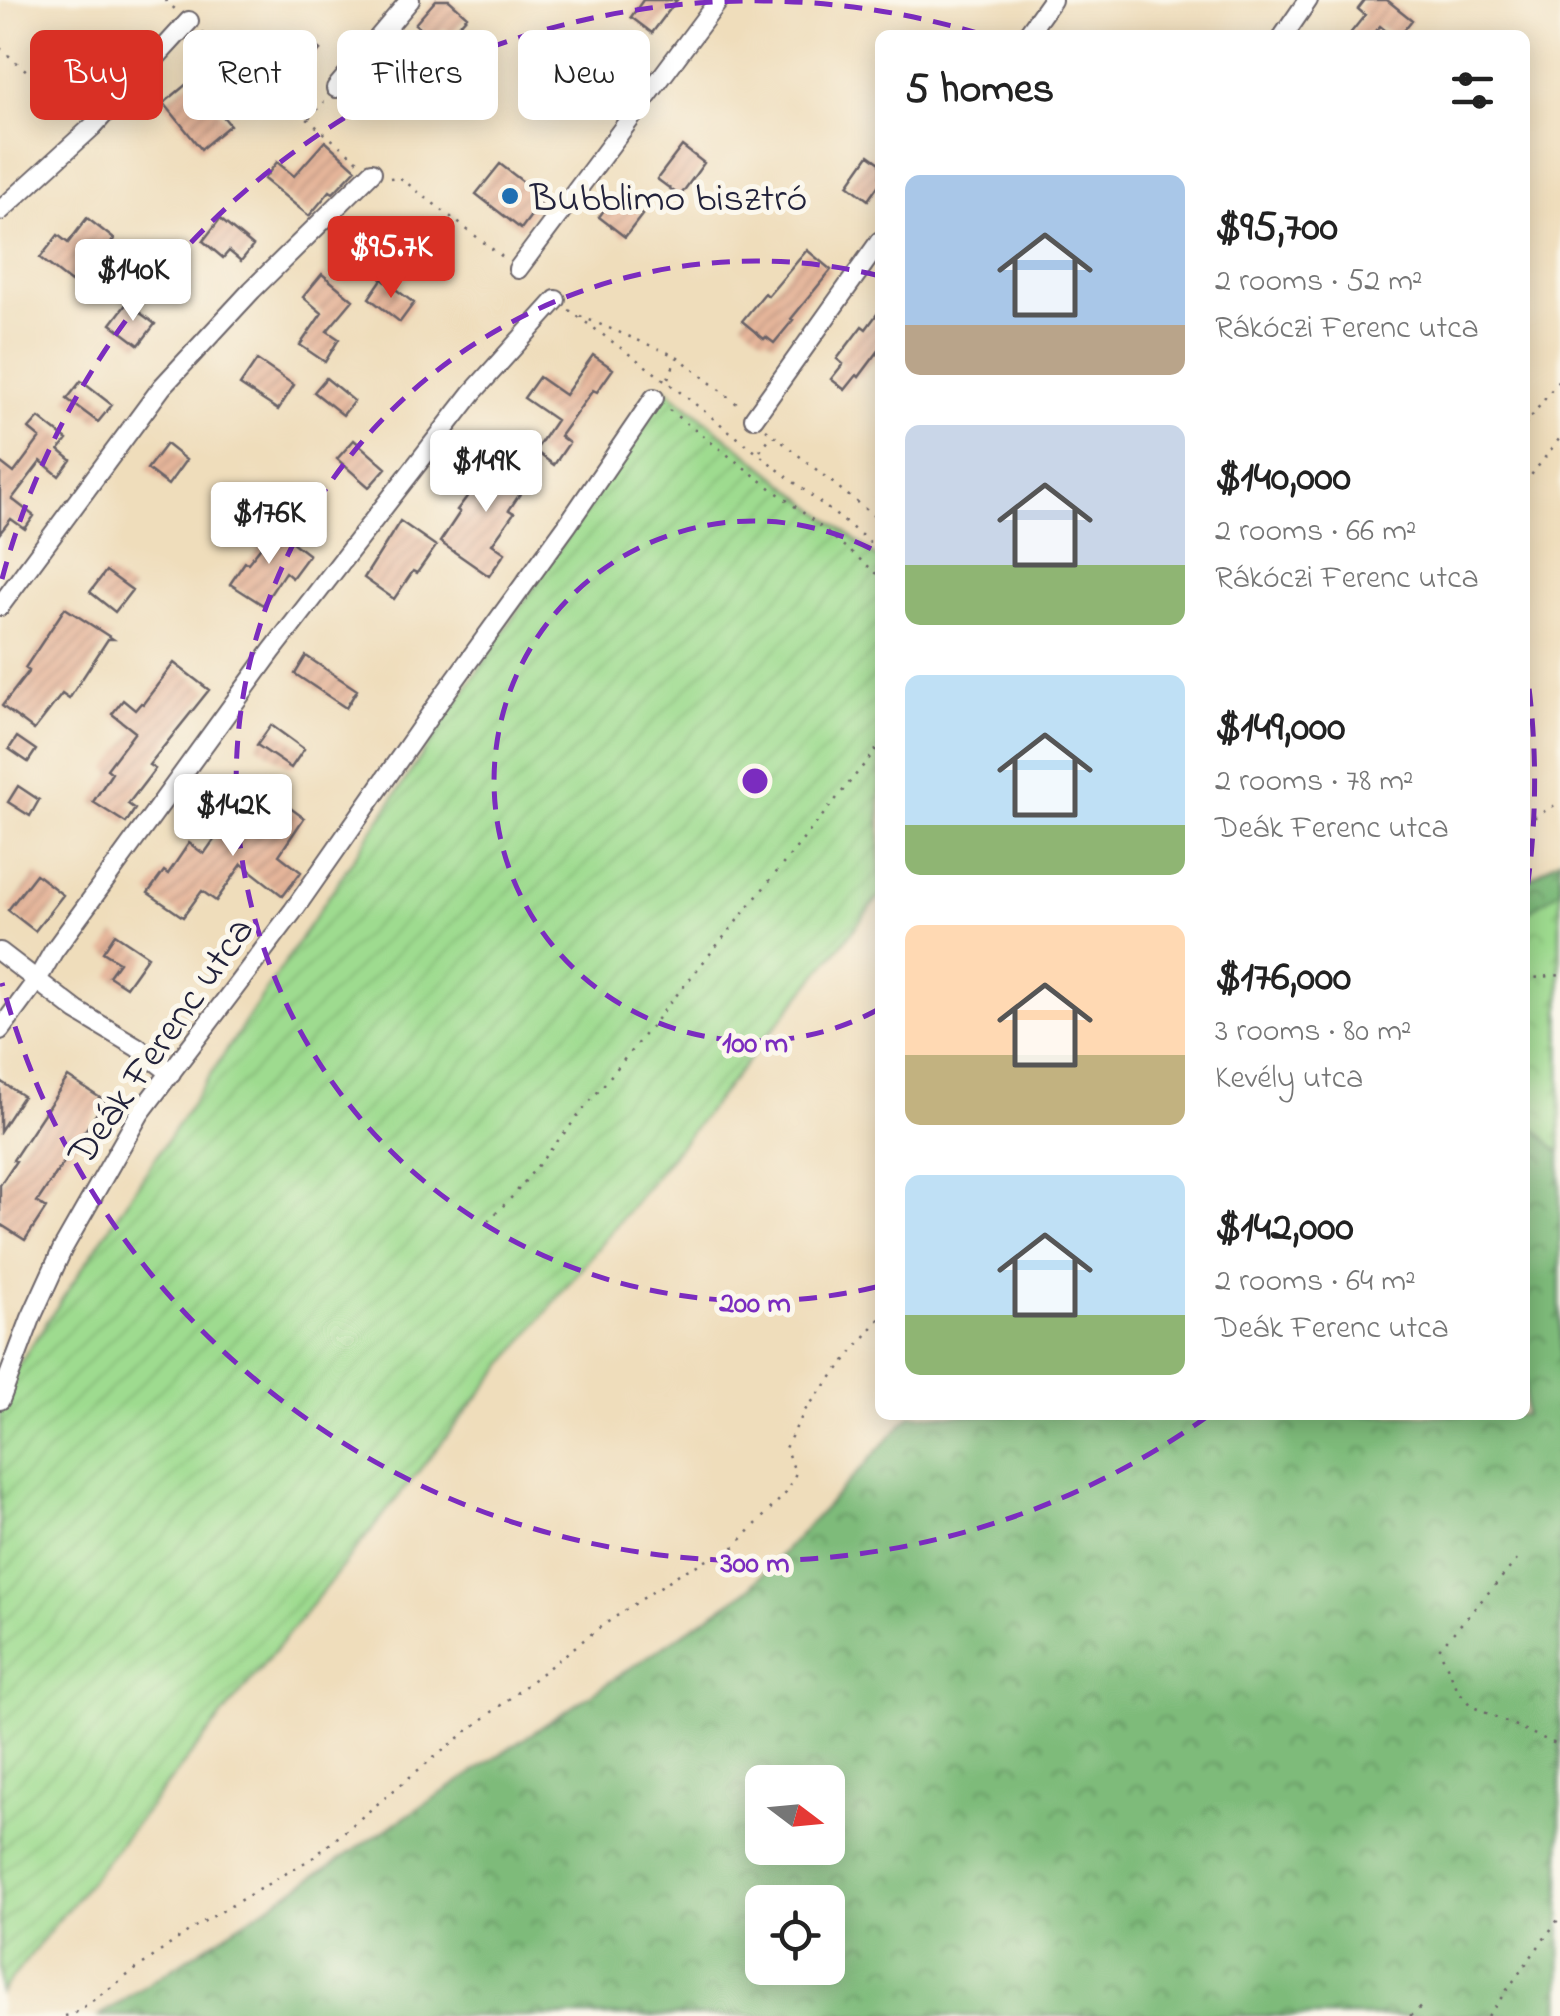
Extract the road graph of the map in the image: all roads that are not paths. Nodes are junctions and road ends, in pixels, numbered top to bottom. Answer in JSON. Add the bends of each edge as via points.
{"nodes":[{"id":1,"x":410,"y":0,"type":"edge"},
{"id":2,"x":719,"y":0,"type":"edge"},
{"id":3,"x":1052,"y":0,"type":"edge"},
{"id":4,"x":1308,"y":0,"type":"edge"},
{"id":5,"x":189,"y":21,"type":"road end"},
{"id":6,"x":1031,"y":30,"type":"edge"},
{"id":7,"x":1287,"y":30,"type":"edge"},
{"id":8,"x":336,"y":88,"type":"road end"},
{"id":9,"x":372,"y":172,"type":"road end"},
{"id":10,"x":0,"y":211,"type":"edge"},
{"id":11,"x":875,"y":248,"type":"edge"},
{"id":12,"x":518,"y":269,"type":"road end"},
{"id":13,"x":556,"y":300,"type":"dead end"},
{"id":14,"x":654,"y":398,"type":"road end"},
{"id":15,"x":754,"y":418,"type":"road end"},
{"id":16,"x":0,"y":606,"type":"edge"},
{"id":17,"x":0,"y":952,"type":"edge"},
{"id":18,"x":37,"y":980,"type":"junction"},
{"id":19,"x":0,"y":1030,"type":"edge"},
{"id":20,"x":170,"y":1073,"type":"junction"},
{"id":21,"x":0,"y":1400,"type":"edge"}],
"edges":[{"from":1,"to":8,"type":"street"},
{"from":2,"to":12,"type":"street"},
{"from":3,"to":6,"type":"street"},
{"from":4,"to":7,"type":"street"},
{"from":5,"to":10,"type":"street","via":[[92,127]]},
{"from":9,"to":16,"type":"street","via":[[162,387]]},
{"from":11,"to":15,"type":"street"},
{"from":13,"to":18,"type":"street","via":[[473,392],[272,650]]},
{"from":14,"to":20,"type":"street","name":"Deák Ferenc utca","via":[[293,911]]},
{"from":17,"to":18,"type":"street"},
{"from":18,"to":19,"type":"street"},
{"from":18,"to":20,"type":"street"},
{"from":20,"to":21,"type":"street","name":"Deák Ferenc utca","via":[[63,1248]]}]}
